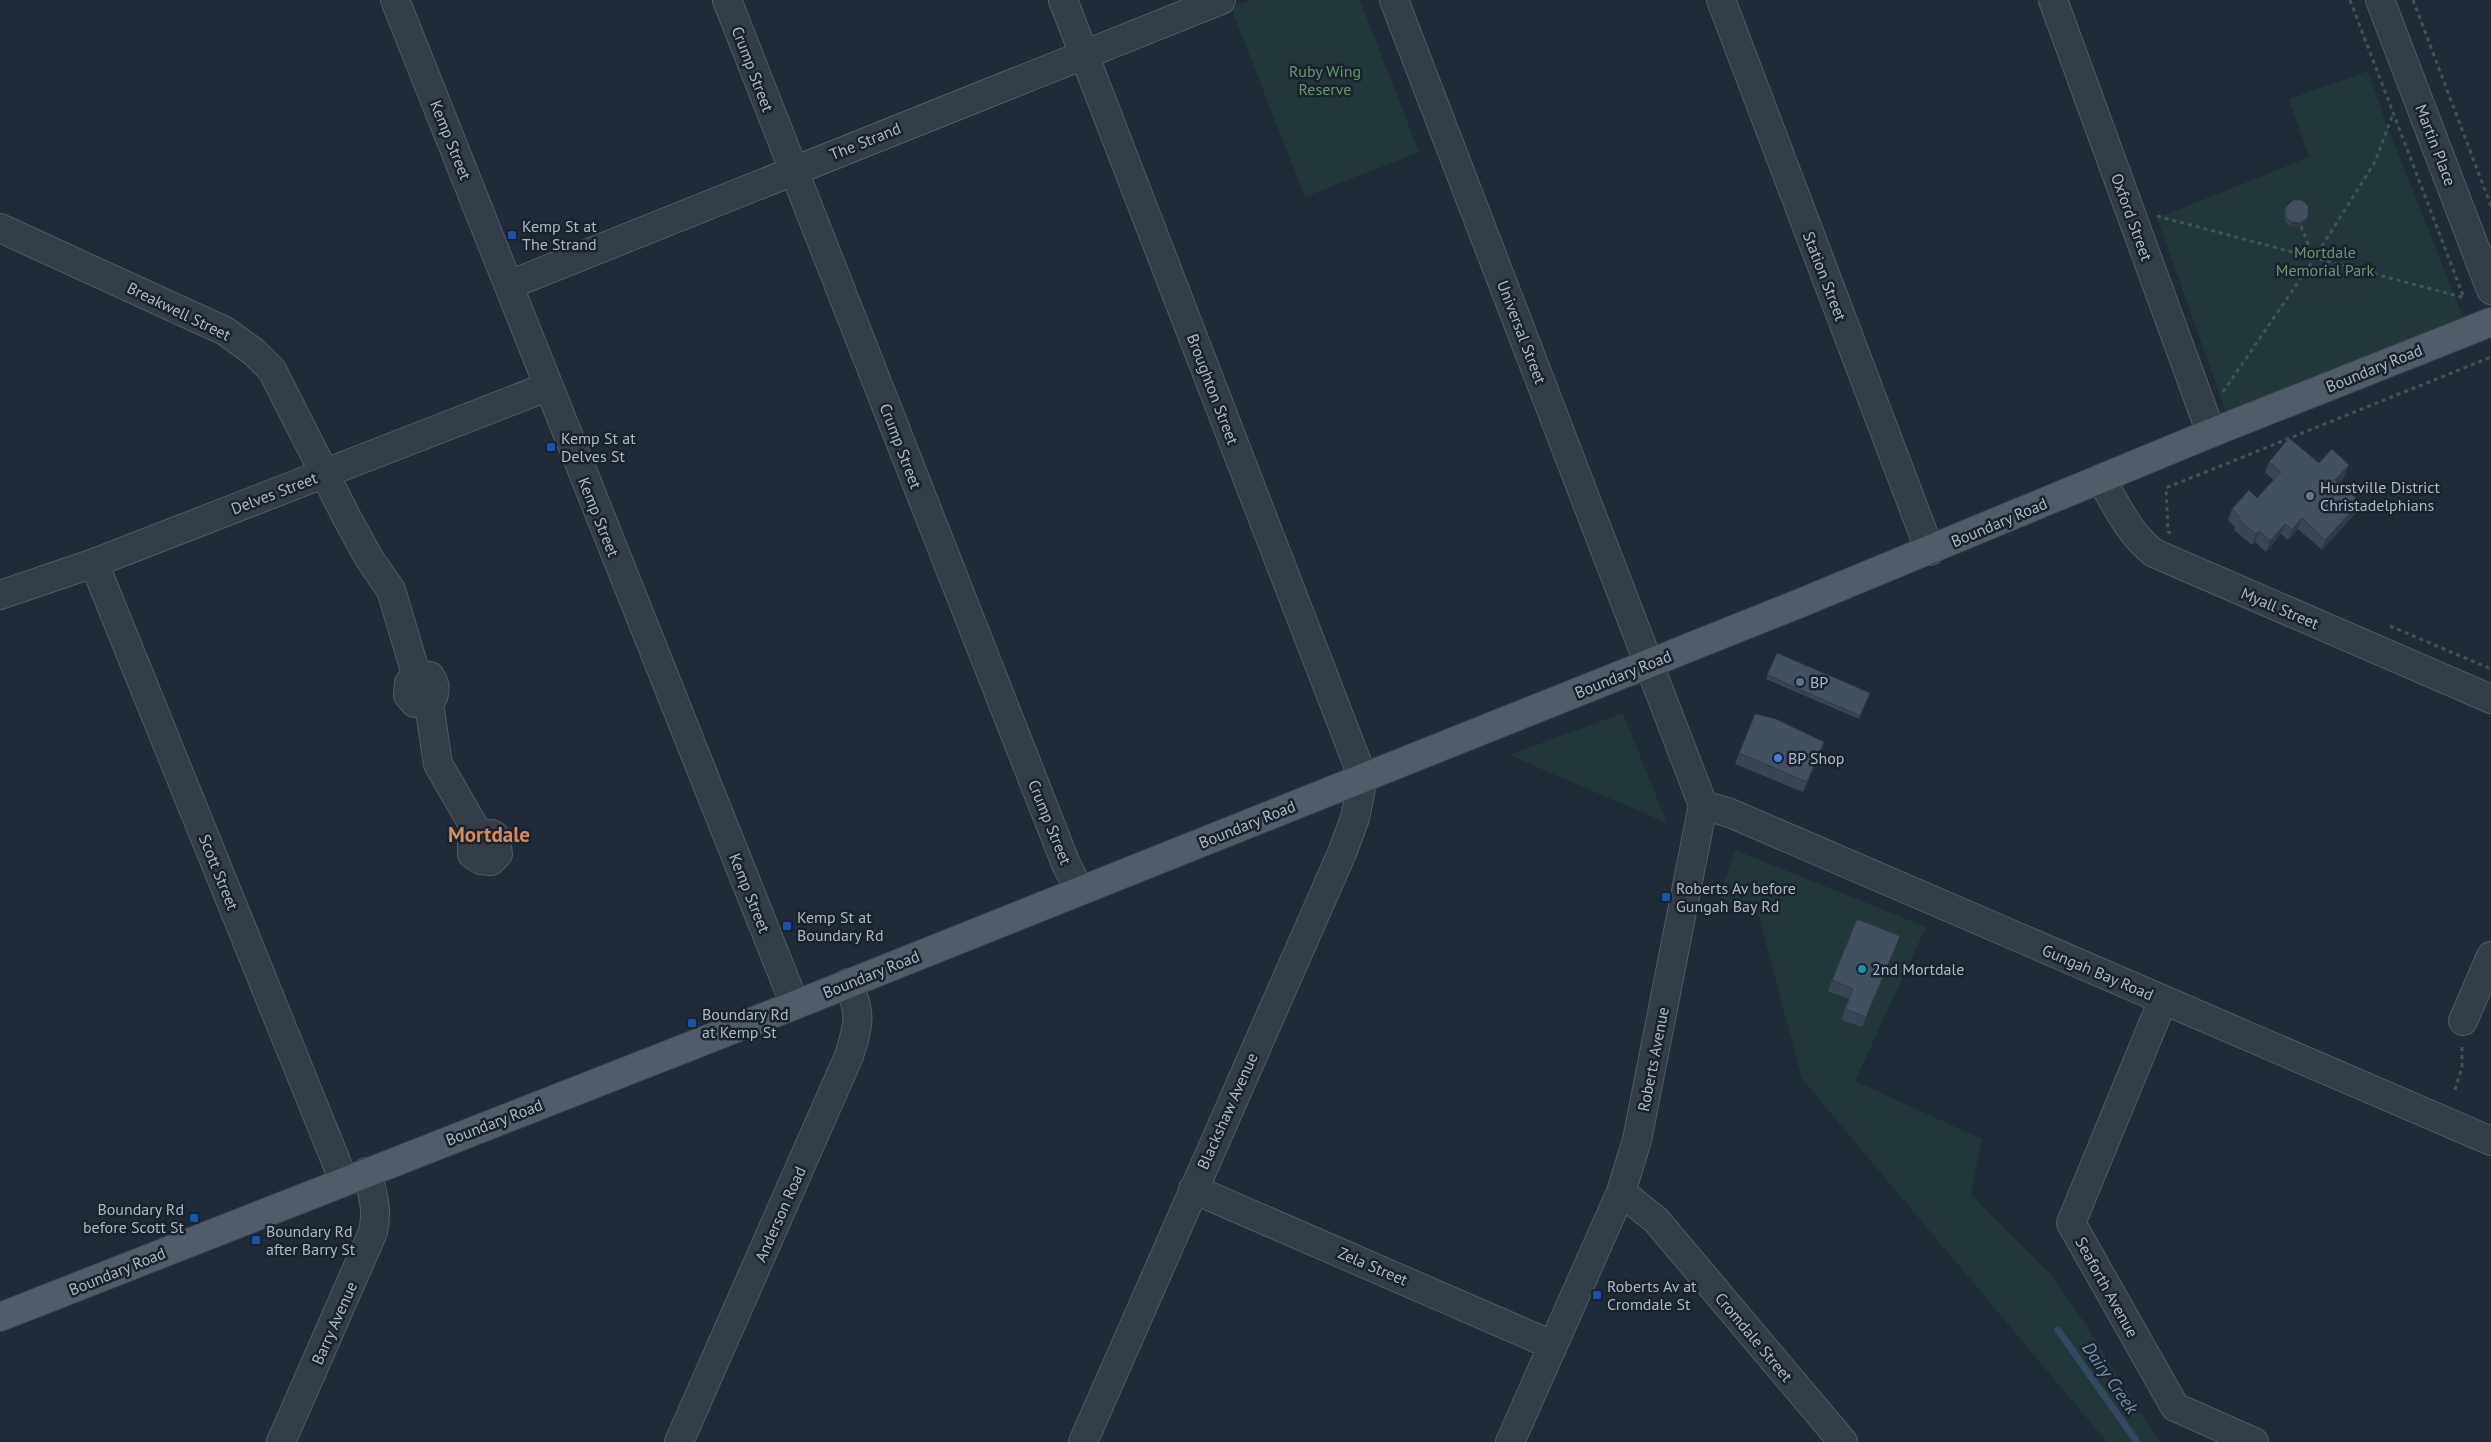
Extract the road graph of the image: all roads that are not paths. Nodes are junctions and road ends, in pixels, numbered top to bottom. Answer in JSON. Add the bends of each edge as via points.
{"nodes":[{"id":1,"x":395,"y":0,"type":"edge"},
{"id":2,"x":727,"y":0,"type":"edge"},
{"id":3,"x":1064,"y":0,"type":"edge"},
{"id":4,"x":1221,"y":0,"type":"edge"},
{"id":5,"x":1394,"y":0,"type":"edge"},
{"id":6,"x":1721,"y":0,"type":"edge"},
{"id":7,"x":2052,"y":0,"type":"edge"},
{"id":8,"x":2380,"y":0,"type":"edge"},
{"id":9,"x":1084,"y":54,"type":"junction"},
{"id":10,"x":793,"y":170,"type":"junction"},
{"id":11,"x":0,"y":228,"type":"edge"},
{"id":12,"x":509,"y":285,"type":"junction"},
{"id":13,"x":2491,"y":290,"type":"edge"},
{"id":14,"x":2491,"y":322,"type":"edge"},
{"id":15,"x":547,"y":387,"type":"junction"},
{"id":16,"x":2211,"y":433,"type":"junction"},
{"id":17,"x":326,"y":473,"type":"junction"},
{"id":18,"x":2101,"y":479,"type":"junction"},
{"id":19,"x":1930,"y":551,"type":"junction"},
{"id":20,"x":94,"y":563,"type":"junction"},
{"id":21,"x":3,"y":589,"type":"edge"},
{"id":22,"x":1649,"y":664,"type":"junction"},
{"id":23,"x":2491,"y":700,"type":"edge"},
{"id":24,"x":1363,"y":778,"type":"junction"},
{"id":25,"x":1704,"y":805,"type":"junction"},
{"id":26,"x":479,"y":835,"type":"dead end"},
{"id":27,"x":1080,"y":890,"type":"junction"},
{"id":28,"x":2491,"y":956,"type":"edge"},
{"id":29,"x":848,"y":983,"type":"junction"},
{"id":30,"x":2163,"y":1000,"type":"junction"},
{"id":31,"x":795,"y":1004,"type":"junction"},
{"id":32,"x":2463,"y":1020,"type":"road end"},
{"id":33,"x":2491,"y":1141,"type":"edge"},
{"id":34,"x":356,"y":1177,"type":"junction"},
{"id":35,"x":1193,"y":1189,"type":"junction"},
{"id":36,"x":1621,"y":1192,"type":"junction"},
{"id":37,"x":0,"y":1317,"type":"edge"},
{"id":38,"x":1552,"y":1345,"type":"junction"},
{"id":39,"x":281,"y":1442,"type":"edge"},
{"id":40,"x":679,"y":1442,"type":"edge"},
{"id":41,"x":1083,"y":1442,"type":"edge"},
{"id":42,"x":1510,"y":1442,"type":"edge"},
{"id":43,"x":1843,"y":1442,"type":"edge"},
{"id":44,"x":2254,"y":1442,"type":"edge"}],
"edges":[{"from":1,"to":12,"type":"street","name":"Kemp Street"},
{"from":2,"to":10,"type":"street","name":"Crump Street"},
{"from":3,"to":9,"type":"street","name":"Broughton Street"},
{"from":4,"to":9,"type":"street","name":"The Strand"},
{"from":5,"to":22,"type":"street","name":"Universal Street"},
{"from":6,"to":19,"type":"street","name":"Station Street"},
{"from":7,"to":16,"type":"street","name":"Oxford Street"},
{"from":8,"to":13,"type":"street","name":"Martin Place"},
{"from":9,"to":10,"type":"street","name":"The Strand"},
{"from":9,"to":24,"type":"street","name":"Broughton Street"},
{"from":10,"to":12,"type":"street","name":"The Strand"},
{"from":10,"to":27,"type":"street","name":"Crump Street","via":[[1062,855]]},
{"from":11,"to":17,"type":"street","name":"Breakwell Street","via":[[225,331],[254,352],[272,370]]},
{"from":12,"to":15,"type":"street","name":"Kemp Street"},
{"from":14,"to":16,"type":"main road","name":"Boundary Road"},
{"from":15,"to":17,"type":"street","name":"Delves Street"},
{"from":15,"to":31,"type":"street","name":"Kemp Street"},
{"from":16,"to":18,"type":"main road","name":"Boundary Road"},
{"from":17,"to":20,"type":"street","name":"Delves Street"},
{"from":17,"to":26,"type":"street","name":"Breakwell Street","via":[[369,558],[391,590],[416,674],[409,683],[408,695],[415,703],[429,704],[438,764]]},
{"from":18,"to":19,"type":"main road","name":"Boundary Road"},
{"from":18,"to":23,"type":"street","name":"Myall Street","via":[[2126,523],[2154,553]]},
{"from":19,"to":22,"type":"main road","name":"Boundary Road"},
{"from":20,"to":21,"type":"street","name":"Delves Street"},
{"from":20,"to":34,"type":"street","name":"Scott Street"},
{"from":22,"to":24,"type":"main road","name":"Boundary Road"},
{"from":22,"to":25,"type":"street"},
{"from":24,"to":27,"type":"main road","name":"Boundary Road"},
{"from":24,"to":35,"type":"street","name":"Blackshaw Avenue","via":[[1355,818],[1342,853]]},
{"from":25,"to":30,"type":"street","name":"Gungah Bay Road","via":[[1730,813]]},
{"from":25,"to":36,"type":"street","name":"Roberts Avenue","via":[[1637,1140]]},
{"from":27,"to":29,"type":"main road","name":"Boundary Road"},
{"from":28,"to":32,"type":"street"},
{"from":29,"to":31,"type":"main road","name":"Boundary Road"},
{"from":29,"to":40,"type":"street","name":"Anderson Road","via":[[858,1015],[849,1056]]},
{"from":30,"to":33,"type":"street","name":"Gungah Bay Road"},
{"from":30,"to":44,"type":"street","name":"Seaforth Avenue","via":[[2071,1223],[2175,1407]]},
{"from":31,"to":34,"type":"main road","name":"Boundary Road"},
{"from":34,"to":37,"type":"main road","name":"Boundary Road"},
{"from":34,"to":39,"type":"street","name":"Barry Avenue","via":[[376,1202],[373,1232]]},
{"from":35,"to":38,"type":"street","name":"Zela Street"},
{"from":35,"to":41,"type":"street","name":"Blackshaw Avenue"},
{"from":36,"to":38,"type":"street","name":"Roberts Avenue"},
{"from":36,"to":43,"type":"street","name":"Cromdale Street","via":[[1656,1220]]},
{"from":38,"to":42,"type":"street","name":"Roberts Avenue"}]}
